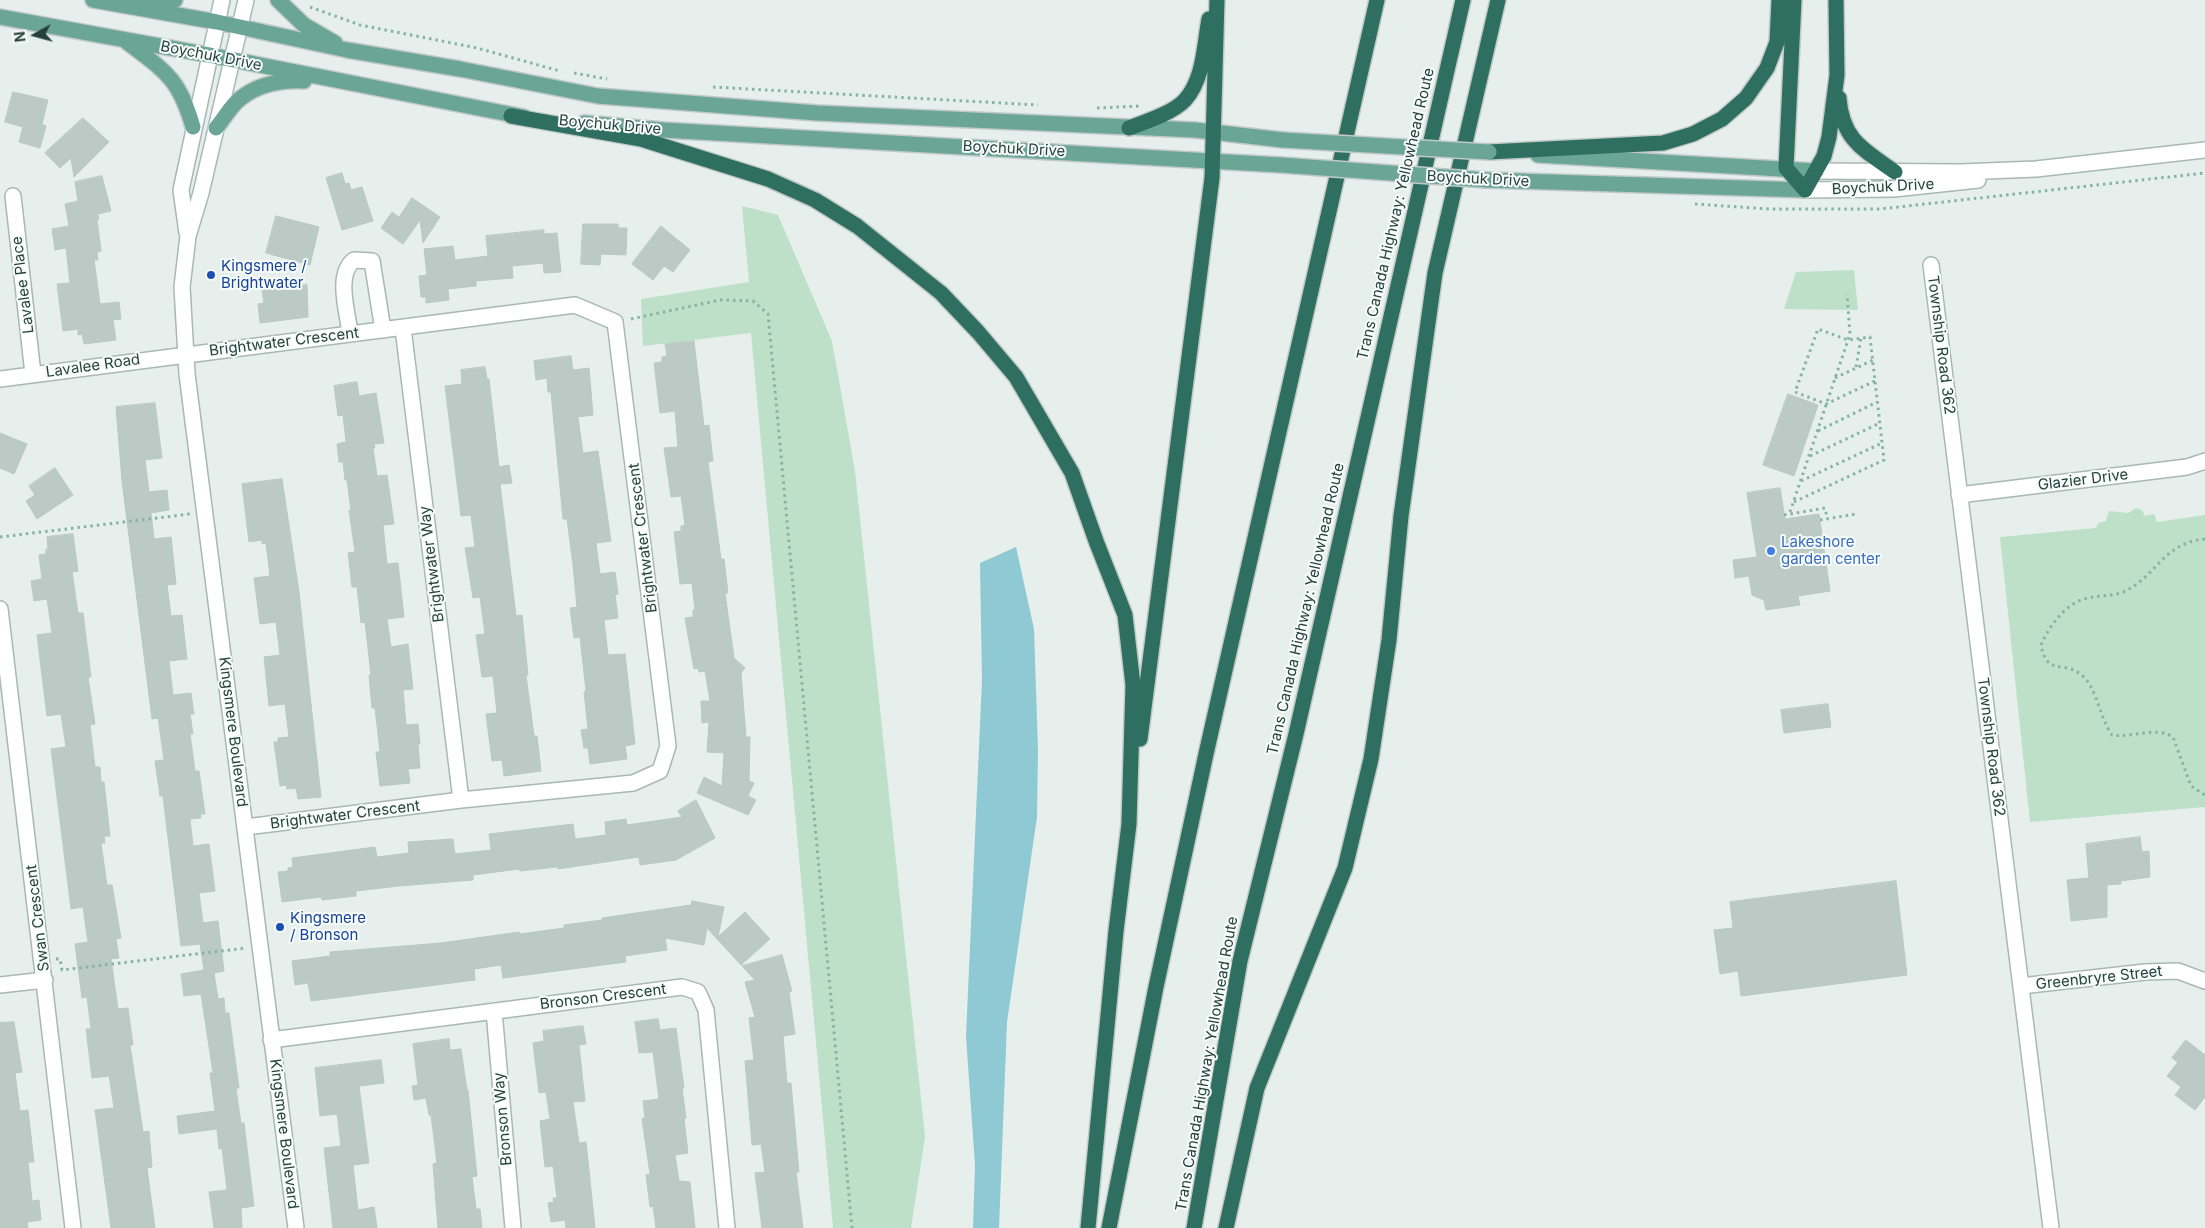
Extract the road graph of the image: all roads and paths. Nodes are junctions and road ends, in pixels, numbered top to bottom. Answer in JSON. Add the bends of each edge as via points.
{"nodes":[{"id":1,"x":93,"y":0,"type":"edge"},
{"id":2,"x":175,"y":0,"type":"edge"},
{"id":3,"x":222,"y":0,"type":"edge"},
{"id":4,"x":246,"y":0,"type":"edge"},
{"id":5,"x":278,"y":0,"type":"edge"},
{"id":6,"x":1212,"y":0,"type":"edge"},
{"id":7,"x":1217,"y":0,"type":"edge"},
{"id":8,"x":1377,"y":0,"type":"edge"},
{"id":9,"x":1463,"y":0,"type":"edge"},
{"id":10,"x":1498,"y":0,"type":"edge"},
{"id":11,"x":1779,"y":0,"type":"edge"},
{"id":12,"x":1794,"y":0,"type":"edge"},
{"id":13,"x":1836,"y":0,"type":"edge"},
{"id":14,"x":306,"y":5,"type":"dead end"},
{"id":15,"x":131,"y":6,"type":"junction"},
{"id":16,"x":0,"y":17,"type":"edge"},
{"id":17,"x":217,"y":22,"type":"junction"},
{"id":18,"x":240,"y":27,"type":"junction"},
{"id":19,"x":124,"y":39,"type":"junction"},
{"id":20,"x":347,"y":50,"type":"junction"},
{"id":21,"x":209,"y":55,"type":"junction"},
{"id":22,"x":230,"y":60,"type":"junction"},
{"id":23,"x":1837,"y":74,"type":"junction"},
{"id":24,"x":613,"y":80,"type":"dead end"},
{"id":25,"x":344,"y":83,"type":"junction"},
{"id":26,"x":705,"y":87,"type":"dead end"},
{"id":27,"x":1145,"y":105,"type":"dead end"},
{"id":28,"x":1047,"y":106,"type":"dead end"},
{"id":29,"x":1095,"y":108,"type":"dead end"},
{"id":30,"x":511,"y":116,"type":"junction"},
{"id":31,"x":193,"y":127,"type":"junction"},
{"id":32,"x":216,"y":128,"type":"junction"},
{"id":33,"x":1129,"y":128,"type":"junction"},
{"id":34,"x":1213,"y":132,"type":"junction"},
{"id":35,"x":2205,"y":150,"type":"edge"},
{"id":36,"x":1489,"y":152,"type":"junction"},
{"id":37,"x":1213,"y":161,"type":"junction"},
{"id":38,"x":1786,"y":168,"type":"junction"},
{"id":39,"x":2036,"y":169,"type":"junction"},
{"id":40,"x":1816,"y":172,"type":"junction"},
{"id":41,"x":1895,"y":172,"type":"junction"},
{"id":42,"x":1806,"y":190,"type":"junction"},
{"id":43,"x":13,"y":196,"type":"dead end"},
{"id":44,"x":188,"y":236,"type":"junction"},
{"id":45,"x":1931,"y":265,"type":"dead end"},
{"id":46,"x":1847,"y":294,"type":"dead end"},
{"id":47,"x":640,"y":318,"type":"dead end"},
{"id":48,"x":403,"y":328,"type":"junction"},
{"id":49,"x":383,"y":330,"type":"junction"},
{"id":50,"x":350,"y":334,"type":"junction"},
{"id":51,"x":1861,"y":338,"type":"junction"},
{"id":52,"x":1848,"y":340,"type":"junction"},
{"id":53,"x":186,"y":354,"type":"junction"},
{"id":54,"x":1873,"y":360,"type":"junction"},
{"id":55,"x":1856,"y":368,"type":"junction"},
{"id":56,"x":33,"y":374,"type":"junction"},
{"id":57,"x":1835,"y":378,"type":"junction"},
{"id":58,"x":0,"y":379,"type":"edge"},
{"id":59,"x":1875,"y":381,"type":"junction"},
{"id":60,"x":1878,"y":402,"type":"junction"},
{"id":61,"x":1826,"y":404,"type":"junction"},
{"id":62,"x":1880,"y":423,"type":"junction"},
{"id":63,"x":1817,"y":432,"type":"junction"},
{"id":64,"x":1882,"y":443,"type":"junction"},
{"id":65,"x":1809,"y":456,"type":"junction"},
{"id":66,"x":2205,"y":461,"type":"edge"},
{"id":67,"x":1801,"y":481,"type":"junction"},
{"id":68,"x":1960,"y":495,"type":"junction"},
{"id":69,"x":1794,"y":502,"type":"junction"},
{"id":70,"x":1790,"y":512,"type":"junction"},
{"id":71,"x":189,"y":514,"type":"dead end"},
{"id":72,"x":1856,"y":514,"type":"dead end"},
{"id":73,"x":1784,"y":515,"type":"dead end"},
{"id":74,"x":1827,"y":518,"type":"junction"},
{"id":75,"x":1820,"y":520,"type":"dead end"},
{"id":76,"x":0,"y":537,"type":"edge"},
{"id":77,"x":2205,"y":539,"type":"edge"},
{"id":78,"x":0,"y":609,"type":"edge"},
{"id":79,"x":2205,"y":795,"type":"edge"},
{"id":80,"x":461,"y":800,"type":"junction"},
{"id":81,"x":1129,"y":824,"type":"junction"},
{"id":82,"x":246,"y":827,"type":"junction"},
{"id":83,"x":242,"y":948,"type":"dead end"},
{"id":84,"x":43,"y":961,"type":"junction"},
{"id":85,"x":45,"y":980,"type":"junction"},
{"id":86,"x":2205,"y":981,"type":"edge"},
{"id":87,"x":0,"y":985,"type":"edge"},
{"id":88,"x":2021,"y":986,"type":"junction"},
{"id":89,"x":494,"y":1011,"type":"junction"},
{"id":90,"x":271,"y":1040,"type":"junction"},
{"id":91,"x":74,"y":1228,"type":"edge"},
{"id":92,"x":296,"y":1228,"type":"edge"},
{"id":93,"x":513,"y":1228,"type":"edge"},
{"id":94,"x":727,"y":1228,"type":"edge"},
{"id":95,"x":852,"y":1228,"type":"edge"},
{"id":96,"x":1088,"y":1228,"type":"edge"},
{"id":97,"x":1109,"y":1228,"type":"edge"},
{"id":98,"x":1194,"y":1228,"type":"edge"},
{"id":99,"x":1226,"y":1228,"type":"edge"},
{"id":100,"x":2051,"y":1228,"type":"edge"}],
"edges":[{"from":1,"to":15,"type":"main road","name":"Boychuk Drive"},
{"from":2,"to":15,"type":"main road"},
{"from":3,"to":17,"type":"street","name":"Kingsmere Boulevard"},
{"from":4,"to":18,"type":"street","name":"Kingsmere Boulevard"},
{"from":5,"to":20,"type":"main road","via":[[304,25]]},
{"from":6,"to":33,"type":"highway","via":[[1200,72],[1184,101]]},
{"from":7,"to":34,"type":"highway"},
{"from":8,"to":97,"type":"highway","via":[[1202,774]]},
{"from":9,"to":98,"type":"highway","name":"Trans Canada Highway: Yellowhead Route","via":[[1296,734],[1240,961]]},
{"from":10,"to":99,"type":"highway","via":[[1435,273],[1371,759],[1345,868],[1257,1088]]},
{"from":11,"to":36,"type":"highway","via":[[1776,42],[1767,68],[1746,98],[1714,123],[1693,134],[1663,143]]},
{"from":12,"to":38,"type":"highway"},
{"from":13,"to":23,"type":"highway"},
{"from":14,"to":24,"type":"path","via":[[360,25]]},
{"from":15,"to":17,"type":"main road","name":"Boychuk Drive"},
{"from":16,"to":19,"type":"main road","name":"Boychuk Drive"},
{"from":17,"to":18,"type":"main road","name":"Boychuk Drive"},
{"from":17,"to":21,"type":"street","name":"Kingsmere Boulevard"},
{"from":18,"to":20,"type":"main road","name":"Boychuk Drive"},
{"from":18,"to":22,"type":"street","name":"Kingsmere Boulevard"},
{"from":19,"to":21,"type":"main road","name":"Boychuk Drive"},
{"from":19,"to":31,"type":"main road","via":[[161,67],[178,85]]},
{"from":20,"to":33,"type":"main road","name":"Boychuk Drive","via":[[598,96],[817,113]]},
{"from":21,"to":22,"type":"main road","name":"Boychuk Drive"},
{"from":21,"to":31,"type":"street","name":"Kingsmere Boulevard"},
{"from":22,"to":25,"type":"main road","name":"Boychuk Drive"},
{"from":22,"to":32,"type":"street","name":"Kingsmere Boulevard"},
{"from":23,"to":40,"type":"highway","via":[[1829,137]]},
{"from":23,"to":41,"type":"highway","via":[[1840,111],[1847,129],[1857,145]]},
{"from":25,"to":30,"type":"main road","name":"Boychuk Drive"},
{"from":25,"to":32,"type":"main road","via":[[290,81],[265,85],[240,98]]},
{"from":26,"to":28,"type":"path"},
{"from":27,"to":29,"type":"path"},
{"from":30,"to":37,"type":"main road","name":"Boychuk Drive","via":[[663,130]]},
{"from":30,"to":81,"type":"highway","via":[[642,139],[768,179],[816,200],[857,226],[920,275],[978,332],[1016,376],[1072,473],[1125,615],[1133,686]]},
{"from":31,"to":44,"type":"street","name":"Kingsmere Boulevard","via":[[181,190]]},
{"from":32,"to":44,"type":"street","name":"Kingsmere Boulevard"},
{"from":33,"to":34,"type":"main road","name":"Boychuk Drive"},
{"from":34,"to":36,"type":"main road","name":"Boychuk Drive","bridge":true,"via":[[1283,140]]},
{"from":34,"to":37,"type":"highway"},
{"from":35,"to":39,"type":"street","name":"Boychuk Drive"},
{"from":36,"to":38,"type":"main road","name":"Boychuk Drive"},
{"from":37,"to":42,"type":"main road","name":"Boychuk Drive","bridge":true,"via":[[1486,180]]},
{"from":37,"to":81,"type":"highway"},
{"from":38,"to":40,"type":"main road","name":"Boychuk Drive"},
{"from":38,"to":42,"type":"highway"},
{"from":39,"to":41,"type":"street","name":"Boychuk Drive"},
{"from":39,"to":42,"type":"street","name":"Boychuk Drive","via":[[1971,181],[1894,189]]},
{"from":40,"to":41,"type":"street","name":"Boychuk Drive"},
{"from":40,"to":42,"type":"highway"},
{"from":43,"to":56,"type":"street","name":"Lavalee Place"},
{"from":44,"to":53,"type":"street","name":"Kingsmere Boulevard","via":[[182,287]]},
{"from":45,"to":68,"type":"street","name":"Township Road 362"},
{"from":46,"to":52,"type":"path"},
{"from":47,"to":95,"type":"path","via":[[720,300],[753,301],[768,314]]},
{"from":48,"to":49,"type":"street","name":"Brightwater Crescent"},
{"from":48,"to":80,"type":"street","name":"Brightwater Way"},
{"from":48,"to":80,"type":"street","name":"Brightwater Crescent","via":[[575,305],[615,322],[665,717],[668,746],[660,771],[633,782]]},
{"from":49,"to":50,"type":"street","name":"Brightwater Crescent"},
{"from":49,"to":50,"type":"street","via":[[372,261],[354,260],[347,265],[344,275]]},
{"from":50,"to":53,"type":"street","name":"Brightwater Crescent"},
{"from":51,"to":52,"type":"path"},
{"from":51,"to":54,"type":"path","via":[[1870,337]]},
{"from":51,"to":55,"type":"path"},
{"from":52,"to":57,"type":"path"},
{"from":52,"to":61,"type":"path","via":[[1818,329],[1795,392]]},
{"from":53,"to":56,"type":"street","name":"Lavalee Road"},
{"from":53,"to":82,"type":"street","name":"Kingsmere Boulevard"},
{"from":54,"to":55,"type":"path"},
{"from":54,"to":59,"type":"path"},
{"from":55,"to":57,"type":"path"},
{"from":56,"to":58,"type":"street","name":"Lavalee Road"},
{"from":57,"to":61,"type":"path"},
{"from":59,"to":60,"type":"path"},
{"from":59,"to":61,"type":"path"},
{"from":60,"to":62,"type":"path"},
{"from":60,"to":63,"type":"path"},
{"from":61,"to":63,"type":"path"},
{"from":62,"to":64,"type":"path"},
{"from":62,"to":65,"type":"path"},
{"from":63,"to":65,"type":"path"},
{"from":64,"to":67,"type":"path"},
{"from":64,"to":69,"type":"path","via":[[1884,460]]},
{"from":65,"to":67,"type":"path"},
{"from":66,"to":68,"type":"street","name":"Glazier Drive","via":[[2187,467]]},
{"from":67,"to":69,"type":"path"},
{"from":68,"to":88,"type":"street","name":"Township Road 362"},
{"from":69,"to":70,"type":"path"},
{"from":70,"to":73,"type":"path"},
{"from":70,"to":74,"type":"path","via":[[1825,508]]},
{"from":71,"to":76,"type":"path"},
{"from":72,"to":74,"type":"path"},
{"from":74,"to":75,"type":"path"},
{"from":77,"to":79,"type":"path","via":[[2179,546],[2123,592],[2081,600],[2056,620],[2041,645],[2043,656],[2051,664],[2078,672],[2087,681],[2104,724],[2112,735],[2156,732],[2173,737],[2191,786]]},
{"from":78,"to":84,"type":"street","name":"Swan Crescent"},
{"from":80,"to":82,"type":"street","name":"Brightwater Crescent"},
{"from":81,"to":96,"type":"highway"},
{"from":82,"to":90,"type":"street","name":"Kingsmere Boulevard"},
{"from":83,"to":84,"type":"path","via":[[62,970],[60,958]]},
{"from":84,"to":85,"type":"street","name":"Swan Crescent"},
{"from":85,"to":87,"type":"street"},
{"from":85,"to":91,"type":"street","name":"Swan Crescent"},
{"from":86,"to":88,"type":"street","name":"Greenbryre Street","via":[[2178,971]]},
{"from":88,"to":100,"type":"street","name":"Township Road 362"},
{"from":89,"to":90,"type":"street","name":"Bronson Crescent"},
{"from":89,"to":93,"type":"street","name":"Bronson Way"},
{"from":89,"to":94,"type":"street","name":"Bronson Crescent","via":[[682,987],[698,992],[706,1010]]},
{"from":90,"to":92,"type":"street","name":"Kingsmere Boulevard"}]}
